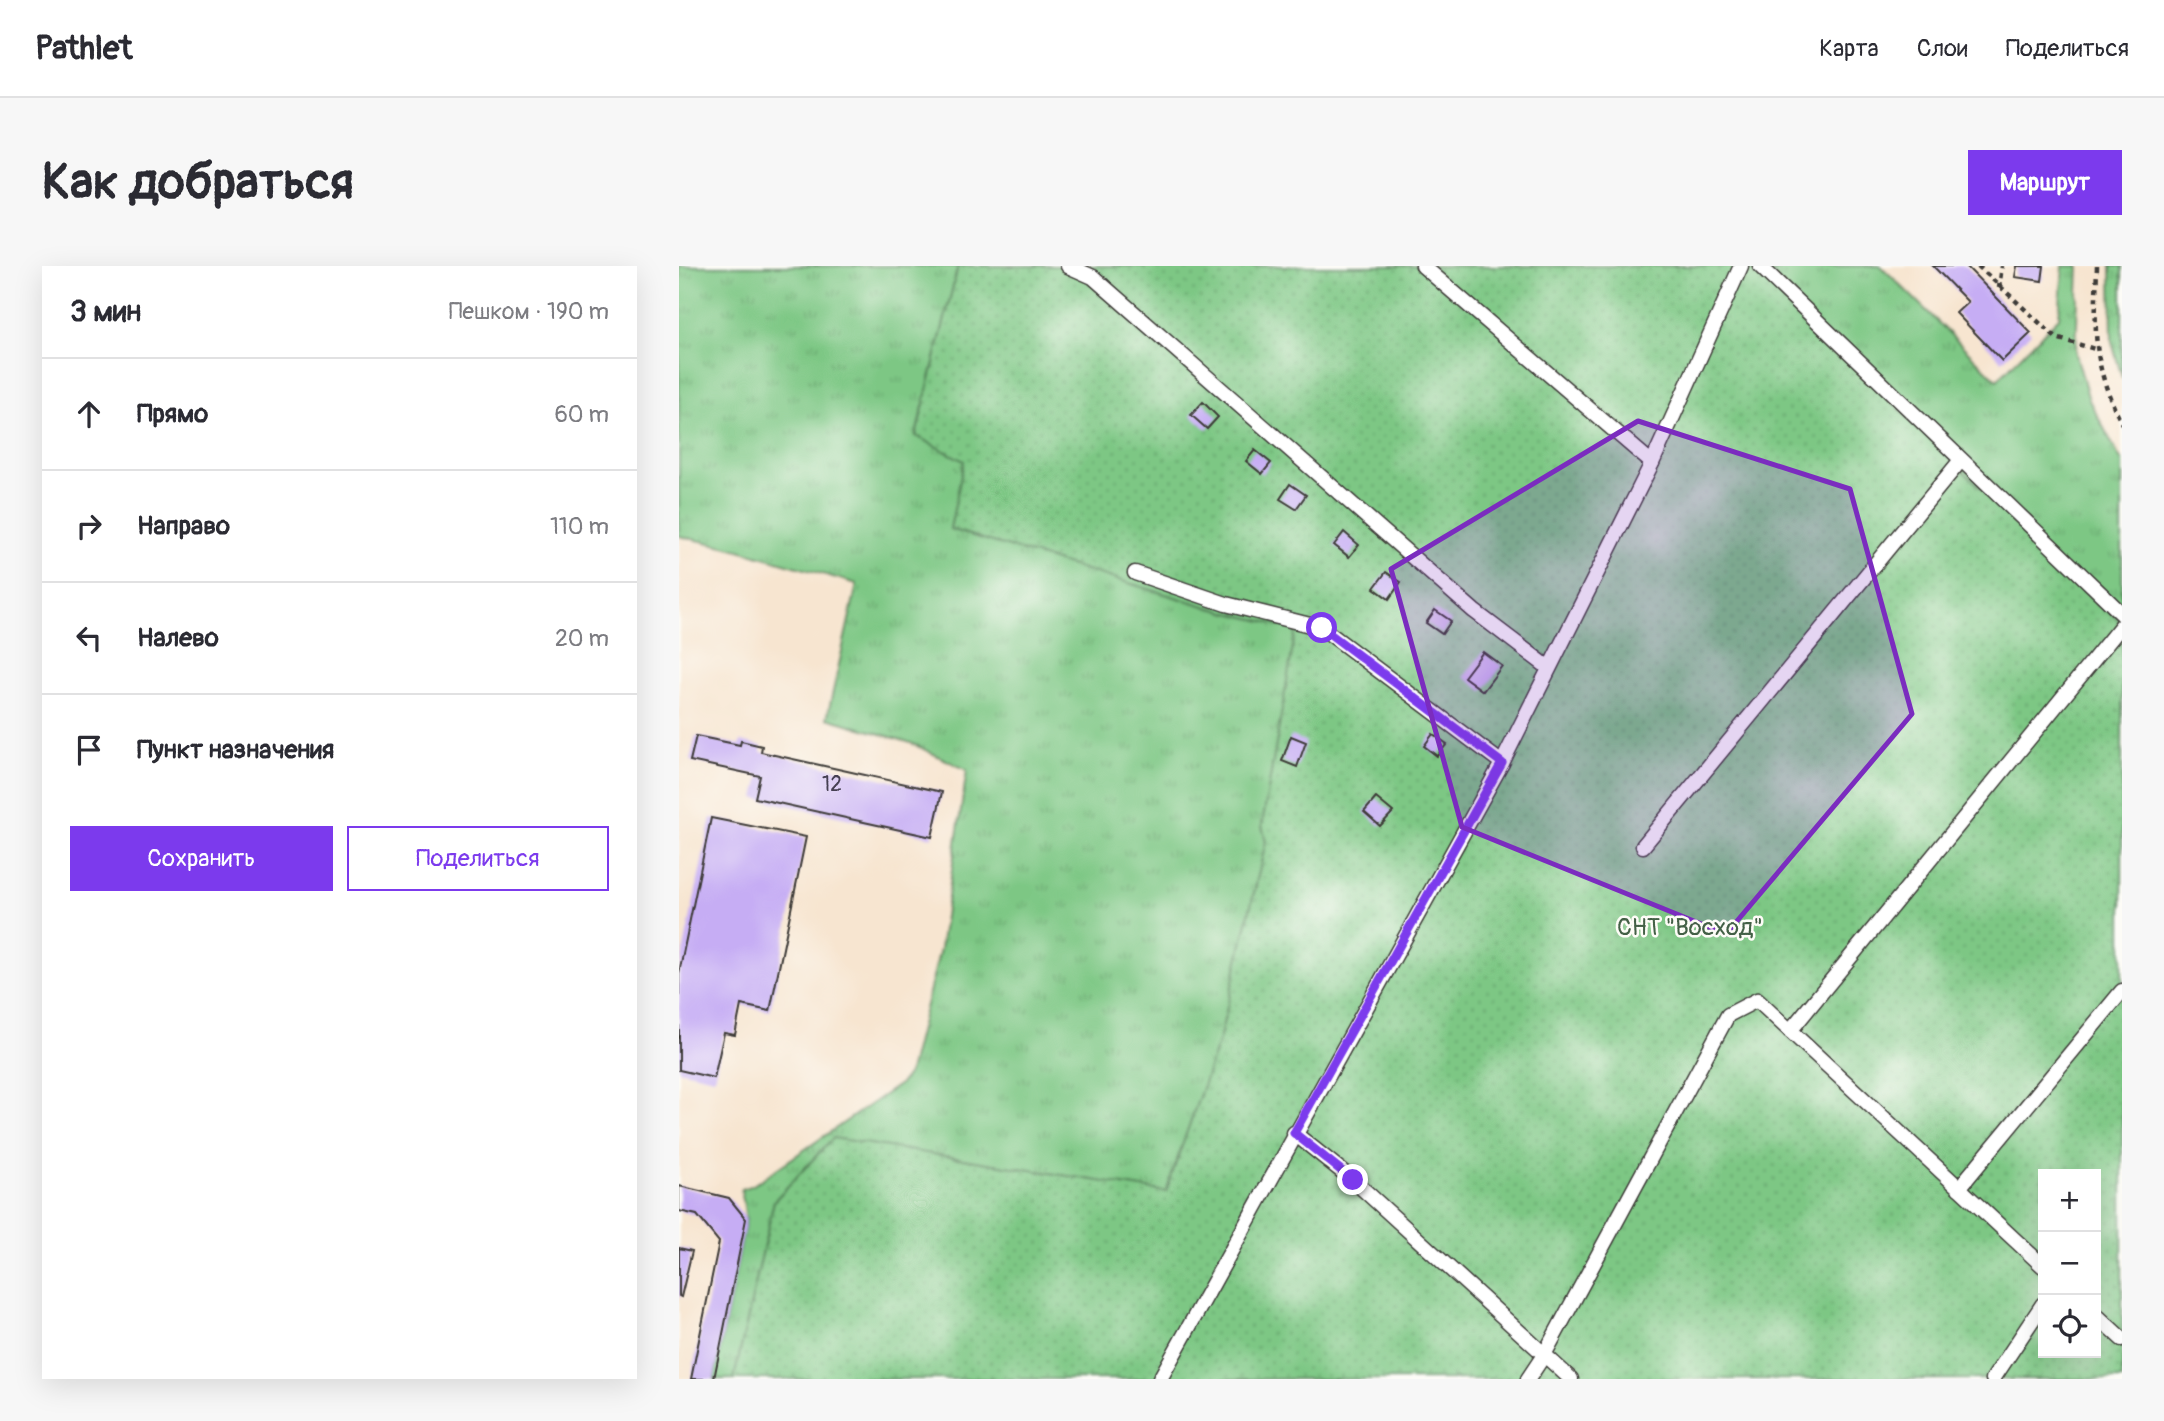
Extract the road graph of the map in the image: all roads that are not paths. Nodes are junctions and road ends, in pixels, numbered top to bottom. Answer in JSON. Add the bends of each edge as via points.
{"nodes":[{"id":1,"x":1069,"y":266,"type":"edge"},
{"id":2,"x":1423,"y":266,"type":"edge"},
{"id":3,"x":1741,"y":266,"type":"edge"},
{"id":4,"x":1760,"y":266,"type":"edge"},
{"id":5,"x":1961,"y":460,"type":"junction"},
{"id":6,"x":1652,"y":463,"type":"junction"},
{"id":7,"x":1135,"y":572,"type":"dead end"},
{"id":8,"x":2122,"y":614,"type":"edge"},
{"id":9,"x":2122,"y":625,"type":"edge"},
{"id":10,"x":1549,"y":667,"type":"junction"},
{"id":11,"x":1502,"y":763,"type":"junction"},
{"id":12,"x":1643,"y":846,"type":"dead end"},
{"id":13,"x":2122,"y":991,"type":"edge"},
{"id":14,"x":1790,"y":1031,"type":"junction"},
{"id":15,"x":1294,"y":1133,"type":"junction"},
{"id":16,"x":1959,"y":1188,"type":"junction"},
{"id":17,"x":2038,"y":1261,"type":"edge"},
{"id":18,"x":2038,"y":1312,"type":"edge"},
{"id":19,"x":2101,"y":1320,"type":"edge"},
{"id":20,"x":2122,"y":1339,"type":"edge"},
{"id":21,"x":1545,"y":1355,"type":"junction"},
{"id":22,"x":1160,"y":1379,"type":"edge"},
{"id":23,"x":1528,"y":1379,"type":"edge"},
{"id":24,"x":1571,"y":1379,"type":"edge"},
{"id":25,"x":1993,"y":1379,"type":"edge"}],
"edges":[{"from":1,"to":10,"type":"lane","via":[[1093,277],[1474,611]]},
{"from":2,"to":6,"type":"lane"},
{"from":3,"to":6,"type":"lane"},
{"from":4,"to":5,"type":"lane"},
{"from":5,"to":8,"type":"lane"},
{"from":5,"to":12,"type":"lane"},
{"from":6,"to":10,"type":"lane"},
{"from":7,"to":11,"type":"lane","via":[[1226,604],[1322,628]]},
{"from":9,"to":14,"type":"lane"},
{"from":10,"to":11,"type":"lane"},
{"from":11,"to":15,"type":"lane"},
{"from":13,"to":16,"type":"lane"},
{"from":14,"to":16,"type":"lane"},
{"from":14,"to":21,"type":"lane","via":[[1757,1000],[1728,1015]]},
{"from":15,"to":21,"type":"lane","via":[[1353,1180]]},
{"from":15,"to":22,"type":"lane"},
{"from":16,"to":17,"type":"lane"},
{"from":18,"to":25,"type":"lane"},
{"from":19,"to":20,"type":"lane"},
{"from":21,"to":23,"type":"lane"},
{"from":21,"to":24,"type":"lane"}]}
